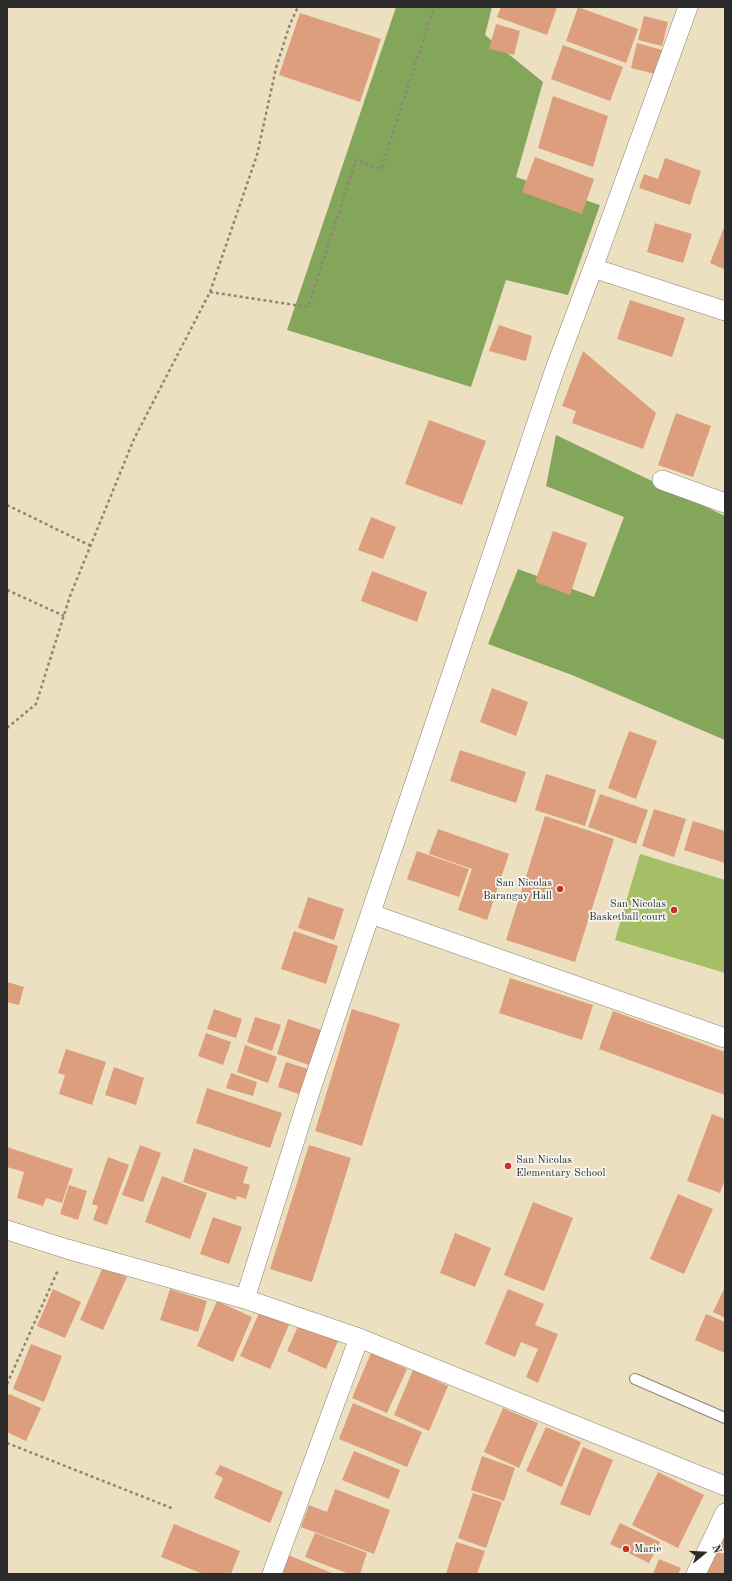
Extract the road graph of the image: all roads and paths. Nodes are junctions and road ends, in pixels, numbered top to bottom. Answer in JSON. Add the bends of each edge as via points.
{"nodes":[{"id":1,"x":298,"y":7,"type":"edge"},
{"id":2,"x":434,"y":7,"type":"edge"},
{"id":3,"x":688,"y":7,"type":"edge"},
{"id":4,"x":593,"y":268,"type":"junction"},
{"id":5,"x":210,"y":292,"type":"junction"},
{"id":6,"x":725,"y":311,"type":"edge"},
{"id":7,"x":662,"y":480,"type":"dead end"},
{"id":8,"x":725,"y":503,"type":"edge"},
{"id":9,"x":7,"y":505,"type":"edge"},
{"id":10,"x":91,"y":546,"type":"junction"},
{"id":11,"x":7,"y":590,"type":"edge"},
{"id":12,"x":64,"y":616,"type":"junction"},
{"id":13,"x":7,"y":728,"type":"edge"},
{"id":14,"x":371,"y":914,"type":"junction"},
{"id":15,"x":725,"y":1038,"type":"edge"},
{"id":16,"x":7,"y":1230,"type":"edge"},
{"id":17,"x":67,"y":1249,"type":"junction"},
{"id":18,"x":245,"y":1299,"type":"junction"},
{"id":19,"x":359,"y":1338,"type":"junction"},
{"id":20,"x":636,"y":1379,"type":"dead end"},
{"id":21,"x":7,"y":1384,"type":"edge"},
{"id":22,"x":725,"y":1418,"type":"edge"},
{"id":23,"x":7,"y":1443,"type":"edge"},
{"id":24,"x":725,"y":1486,"type":"edge"},
{"id":25,"x":174,"y":1509,"type":"dead end"},
{"id":26,"x":725,"y":1513,"type":"edge"},
{"id":27,"x":272,"y":1574,"type":"edge"},
{"id":28,"x":696,"y":1574,"type":"edge"}],
"edges":[{"from":1,"to":5,"type":"path","via":[[276,68],[257,155]]},
{"from":2,"to":5,"type":"path","via":[[381,168],[356,160],[308,307]]},
{"from":3,"to":4,"type":"street"},
{"from":4,"to":6,"type":"street"},
{"from":4,"to":14,"type":"street","via":[[555,369]]},
{"from":5,"to":10,"type":"path","via":[[134,439]]},
{"from":7,"to":8,"type":"street"},
{"from":9,"to":10,"type":"path"},
{"from":10,"to":12,"type":"path"},
{"from":11,"to":12,"type":"path"},
{"from":12,"to":13,"type":"path","via":[[36,704]]},
{"from":14,"to":15,"type":"street"},
{"from":14,"to":18,"type":"street","via":[[310,1092]]},
{"from":16,"to":17,"type":"street"},
{"from":17,"to":18,"type":"street"},
{"from":17,"to":21,"type":"path"},
{"from":18,"to":19,"type":"street"},
{"from":19,"to":24,"type":"street"},
{"from":19,"to":27,"type":"street"},
{"from":20,"to":22,"type":"lane"},
{"from":23,"to":25,"type":"path"},
{"from":26,"to":28,"type":"street"}]}
